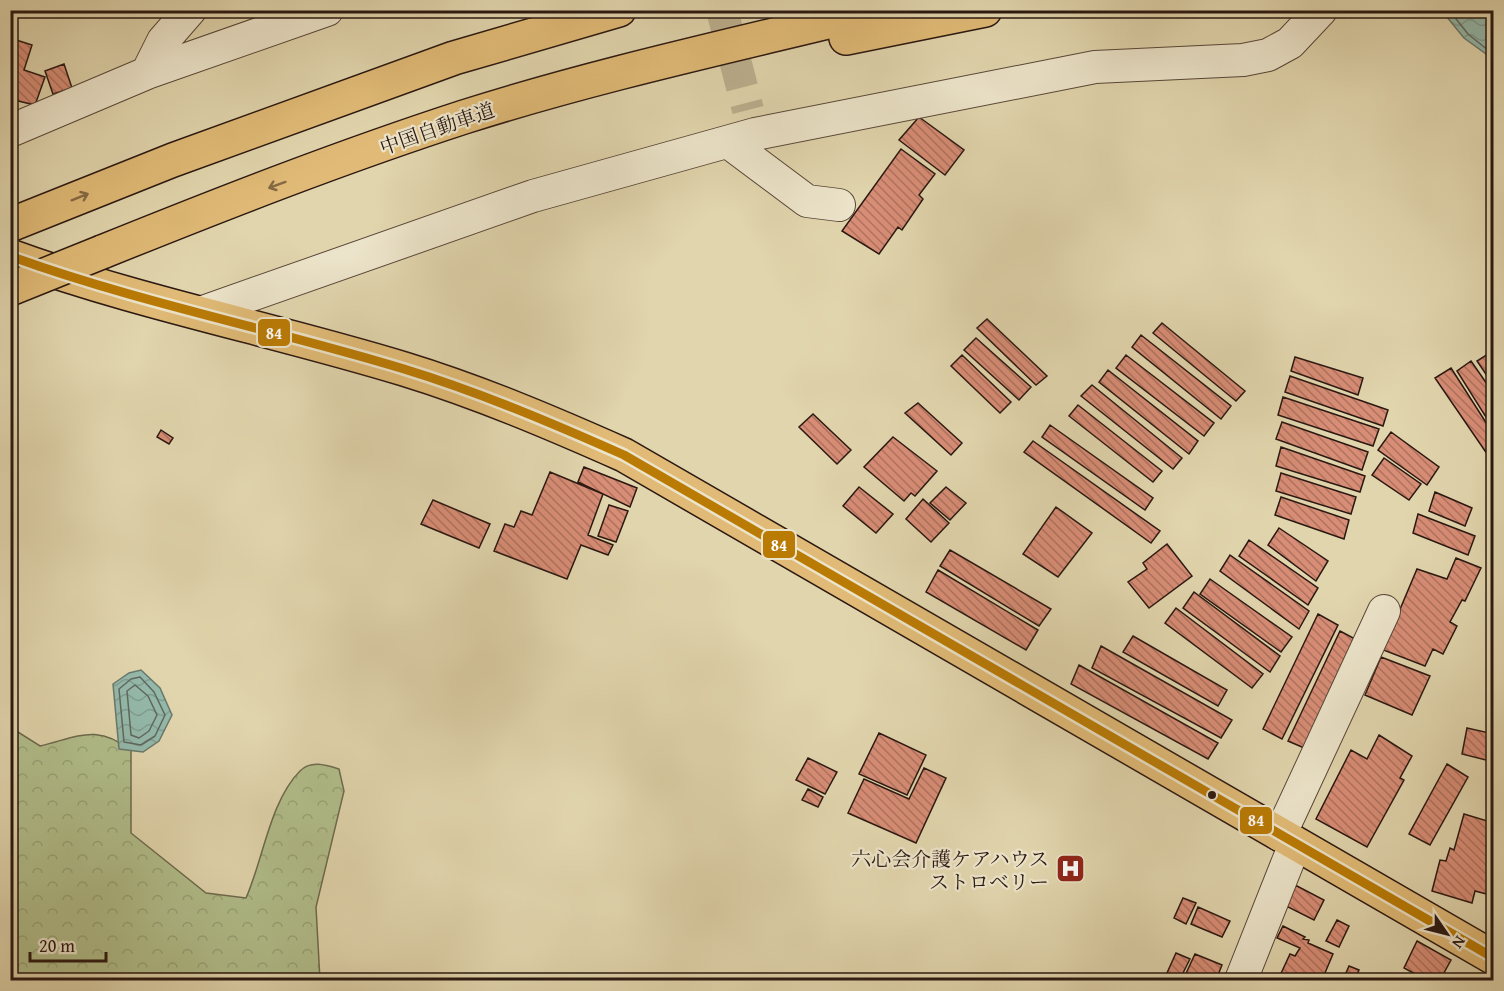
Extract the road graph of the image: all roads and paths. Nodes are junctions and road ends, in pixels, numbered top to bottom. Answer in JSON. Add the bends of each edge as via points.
{"nodes":[{"id":1,"x":190,"y":10,"type":"edge"},
{"id":2,"x":327,"y":10,"type":"edge"},
{"id":3,"x":550,"y":10,"type":"edge"},
{"id":4,"x":619,"y":10,"type":"edge"},
{"id":5,"x":877,"y":10,"type":"edge"},
{"id":6,"x":985,"y":10,"type":"edge"},
{"id":7,"x":1321,"y":10,"type":"edge"},
{"id":8,"x":147,"y":74,"type":"junction"},
{"id":9,"x":304,"y":111,"type":"junction"},
{"id":10,"x":744,"y":129,"type":"junction"},
{"id":11,"x":10,"y":131,"type":"edge"},
{"id":12,"x":321,"y":168,"type":"junction"},
{"id":13,"x":839,"y":205,"type":"dead end"},
{"id":14,"x":18,"y":222,"type":"edge"},
{"id":15,"x":10,"y":256,"type":"edge"},
{"id":16,"x":10,"y":288,"type":"edge"},
{"id":17,"x":200,"y":313,"type":"junction"},
{"id":18,"x":1384,"y":610,"type":"dead end"},
{"id":19,"x":1287,"y":839,"type":"junction"},
{"id":20,"x":1494,"y":958,"type":"edge"},
{"id":21,"x":1241,"y":981,"type":"edge"}],
"edges":[{"from":1,"to":8,"type":"street","via":[[163,41]]},
{"from":2,"to":8,"type":"street"},
{"from":3,"to":9,"type":"main road","via":[[453,44]]},
{"from":4,"to":9,"type":"main road","via":[[454,58]]},
{"from":5,"to":12,"type":"main road","name":"中国自動車道","via":[[595,79],[463,117]]},
{"from":6,"to":12,"type":"main road","via":[[757,56]]},
{"from":7,"to":10,"type":"street","via":[[1290,43],[1268,55],[1243,60],[1095,67]]},
{"from":8,"to":11,"type":"street"},
{"from":14,"to":9,"type":"main road","one_way":true},
{"from":10,"to":13,"type":"street","via":[[807,201]]},
{"from":10,"to":17,"type":"street","via":[[533,196]]},
{"from":12,"to":16,"type":"main road","name":"中国自動車道","one_way":true,"bridge":true},
{"from":15,"to":17,"type":"main road","via":[[116,291]]},
{"from":17,"to":19,"type":"main road","via":[[475,393],[624,455]]},
{"from":18,"to":19,"type":"street"},
{"from":19,"to":20,"type":"main road"},
{"from":19,"to":21,"type":"street"}]}
